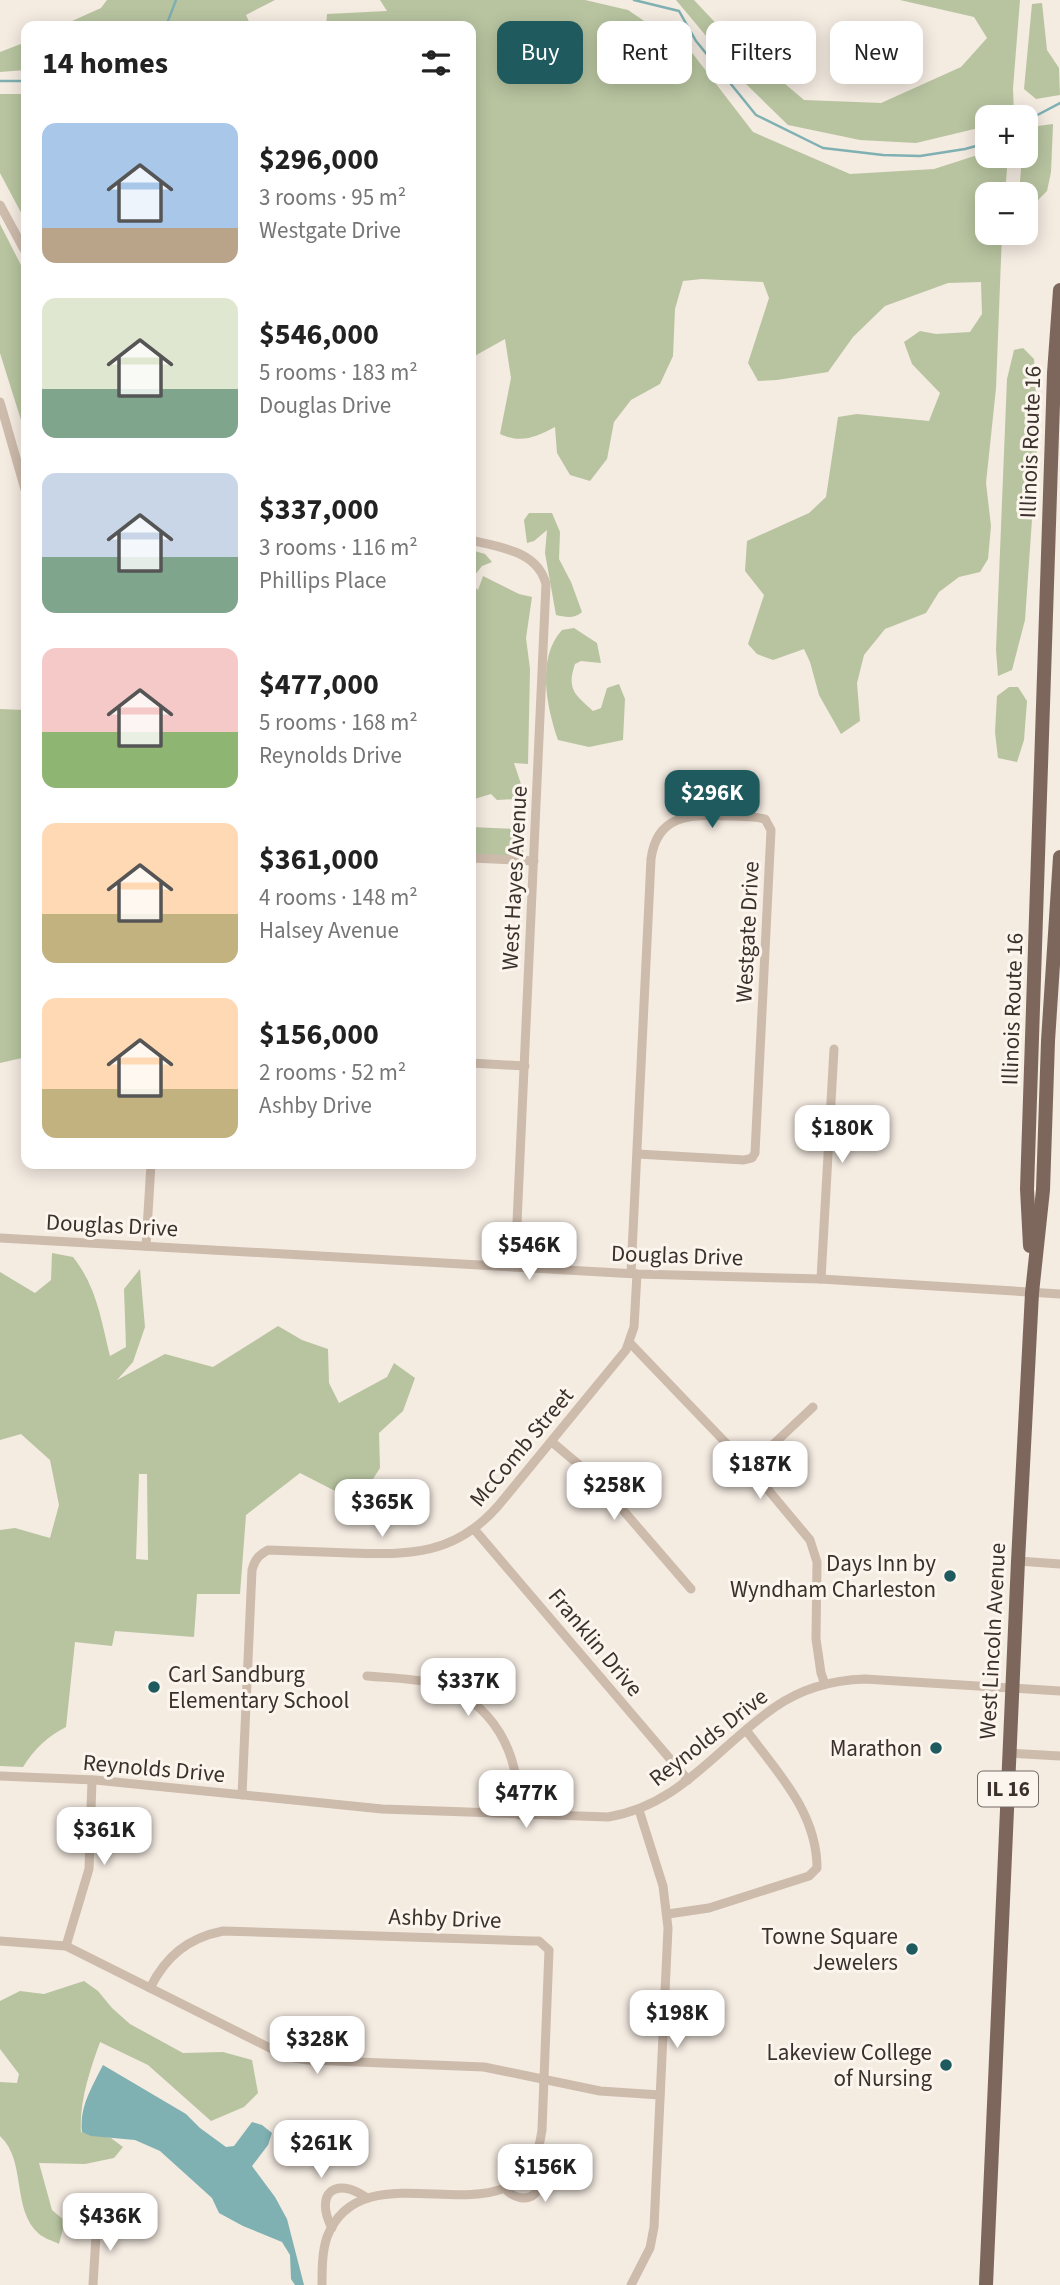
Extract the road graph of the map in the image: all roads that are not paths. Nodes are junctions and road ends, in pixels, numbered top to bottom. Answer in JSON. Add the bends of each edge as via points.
{"nodes":[{"id":1,"x":0,"y":205,"type":"edge"},
{"id":2,"x":21,"y":244,"type":"edge"},
{"id":3,"x":1060,"y":290,"type":"edge"},
{"id":4,"x":0,"y":402,"type":"edge"},
{"id":5,"x":21,"y":476,"type":"edge"},
{"id":6,"x":476,"y":541,"type":"edge"},
{"id":7,"x":1060,"y":857,"type":"edge"},
{"id":8,"x":476,"y":858,"type":"edge"},
{"id":9,"x":534,"y":861,"type":"junction"},
{"id":10,"x":834,"y":1049,"type":"dead end"},
{"id":11,"x":476,"y":1063,"type":"edge"},
{"id":12,"x":525,"y":1066,"type":"junction"},
{"id":13,"x":637,"y":1154,"type":"junction"},
{"id":14,"x":150,"y":1169,"type":"edge"},
{"id":15,"x":0,"y":1238,"type":"edge"},
{"id":16,"x":146,"y":1246,"type":"junction"},
{"id":17,"x":515,"y":1267,"type":"junction"},
{"id":18,"x":634,"y":1273,"type":"junction"},
{"id":19,"x":821,"y":1279,"type":"junction"},
{"id":20,"x":1032,"y":1293,"type":"junction"},
{"id":21,"x":1060,"y":1294,"type":"edge"},
{"id":22,"x":630,"y":1343,"type":"junction"},
{"id":23,"x":813,"y":1407,"type":"dead end"},
{"id":24,"x":552,"y":1442,"type":"junction"},
{"id":25,"x":749,"y":1467,"type":"junction"},
{"id":26,"x":474,"y":1529,"type":"junction"},
{"id":27,"x":1018,"y":1561,"type":"junction"},
{"id":28,"x":1060,"y":1563,"type":"edge"},
{"id":29,"x":691,"y":1589,"type":"dead end"},
{"id":30,"x":368,"y":1676,"type":"dead end"},
{"id":31,"x":825,"y":1684,"type":"junction"},
{"id":32,"x":1013,"y":1689,"type":"junction"},
{"id":33,"x":1060,"y":1691,"type":"edge"},
{"id":34,"x":746,"y":1730,"type":"junction"},
{"id":35,"x":1009,"y":1754,"type":"junction"},
{"id":36,"x":1060,"y":1756,"type":"edge"},
{"id":37,"x":0,"y":1776,"type":"edge"},
{"id":38,"x":92,"y":1780,"type":"junction"},
{"id":39,"x":688,"y":1780,"type":"junction"},
{"id":40,"x":243,"y":1795,"type":"junction"},
{"id":41,"x":639,"y":1810,"type":"junction"},
{"id":42,"x":519,"y":1815,"type":"junction"},
{"id":43,"x":668,"y":1914,"type":"junction"},
{"id":44,"x":0,"y":1941,"type":"edge"},
{"id":45,"x":66,"y":1946,"type":"junction"},
{"id":46,"x":149,"y":1988,"type":"junction"},
{"id":47,"x":544,"y":2079,"type":"junction"},
{"id":48,"x":660,"y":2095,"type":"junction"},
{"id":49,"x":533,"y":2160,"type":"junction"},
{"id":50,"x":504,"y":2188,"type":"junction"},
{"id":51,"x":367,"y":2198,"type":"junction"},
{"id":52,"x":97,"y":2219,"type":"dead end"},
{"id":53,"x":332,"y":2228,"type":"junction"},
{"id":54,"x":93,"y":2285,"type":"edge"},
{"id":55,"x":322,"y":2285,"type":"edge"},
{"id":56,"x":631,"y":2285,"type":"edge"},
{"id":57,"x":986,"y":2285,"type":"edge"}],
"edges":[{"from":1,"to":2,"type":"street"},
{"from":3,"to":20,"type":"main road","name":"Illinois Route 16","number":"IL 16","via":[[1027,1189]]},
{"from":4,"to":5,"type":"street"},
{"from":6,"to":9,"type":"street","name":"West Hayes Avenue","via":[[526,556],[539,567],[546,584]]},
{"from":7,"to":20,"type":"main road","name":"Illinois Route 16","number":"IL 16","via":[[1043,1190]]},
{"from":8,"to":9,"type":"street"},
{"from":9,"to":12,"type":"street","name":"West Hayes Avenue"},
{"from":10,"to":19,"type":"street"},
{"from":11,"to":12,"type":"street"},
{"from":12,"to":17,"type":"street","name":"West Hayes Avenue"},
{"from":13,"to":13,"type":"street","name":"Westgate Drive","via":[[653,846],[672,822],[690,815],[765,819],[771,830],[755,1153],[744,1160]]},
{"from":13,"to":18,"type":"street","name":"Westgate Drive"},
{"from":14,"to":16,"type":"street"},
{"from":15,"to":16,"type":"street","name":"Douglas Drive"},
{"from":16,"to":17,"type":"street","name":"Douglas Drive"},
{"from":17,"to":18,"type":"street","name":"Douglas Drive"},
{"from":18,"to":19,"type":"street","name":"Douglas Drive"},
{"from":18,"to":22,"type":"street","name":"McComb Street"},
{"from":19,"to":20,"type":"street","name":"Douglas Drive"},
{"from":20,"to":21,"type":"street","name":"Douglas Drive"},
{"from":20,"to":27,"type":"main road","name":"West Lincoln Avenue","number":"IL 16"},
{"from":22,"to":24,"type":"street","name":"McComb Street"},
{"from":22,"to":25,"type":"street"},
{"from":23,"to":25,"type":"street"},
{"from":24,"to":26,"type":"street","name":"McComb Street"},
{"from":24,"to":29,"type":"street","via":[[604,1487]]},
{"from":25,"to":31,"type":"street","via":[[804,1530],[815,1550],[816,1639]]},
{"from":26,"to":39,"type":"street","name":"Franklin Drive"},
{"from":26,"to":40,"type":"street","name":"McComb Street","via":[[440,1547],[408,1554],[268,1550],[260,1555],[252,1570]]},
{"from":27,"to":28,"type":"street"},
{"from":27,"to":32,"type":"main road","name":"West Lincoln Avenue","number":"IL 16"},
{"from":30,"to":42,"type":"street","via":[[432,1683],[477,1707],[498,1729],[512,1757],[519,1785]]},
{"from":31,"to":32,"type":"street","name":"Reynolds Drive","via":[[865,1679]]},
{"from":31,"to":34,"type":"street","name":"Reynolds Drive","via":[[775,1707]]},
{"from":32,"to":33,"type":"street","name":"Reynolds Drive"},
{"from":32,"to":35,"type":"main road","name":"West Lincoln Avenue","number":"IL 16"},
{"from":34,"to":39,"type":"street","name":"Reynolds Drive"},
{"from":34,"to":43,"type":"street","via":[[799,1800],[817,1868],[809,1876],[709,1908]]},
{"from":35,"to":36,"type":"street"},
{"from":35,"to":57,"type":"main road","name":"West Lincoln Avenue","number":"IL 16"},
{"from":37,"to":38,"type":"street","name":"Reynolds Drive"},
{"from":38,"to":40,"type":"street","name":"Reynolds Drive"},
{"from":38,"to":45,"type":"street","via":[[89,1869]]},
{"from":39,"to":41,"type":"street","name":"Reynolds Drive"},
{"from":40,"to":42,"type":"street","name":"Reynolds Drive","via":[[382,1809]]},
{"from":41,"to":42,"type":"street","name":"Reynolds Drive","via":[[599,1817]]},
{"from":41,"to":43,"type":"street"},
{"from":43,"to":48,"type":"street"},
{"from":44,"to":45,"type":"street"},
{"from":45,"to":46,"type":"street"},
{"from":46,"to":47,"type":"street","via":[[288,2057],[484,2067]]},
{"from":46,"to":47,"type":"street","name":"Ashby Drive","via":[[163,1965],[184,1945],[223,1931],[539,1941],[550,1956]]},
{"from":47,"to":48,"type":"street","via":[[600,2091]]},
{"from":47,"to":49,"type":"street","name":"Ashby Drive","via":[[542,2130]]},
{"from":48,"to":56,"type":"street","via":[[653,2237]]},
{"from":49,"to":50,"type":"street","name":"Ashby Drive"},
{"from":49,"to":50,"type":"street","name":"Ashby Drive","via":[[542,2180],[538,2191],[520,2198]]},
{"from":50,"to":51,"type":"street","name":"Ashby Drive","via":[[481,2195],[395,2193]]},
{"from":51,"to":53,"type":"street","name":"Ashby Drive","via":[[347,2209]]},
{"from":51,"to":53,"type":"street","name":"Ashby Drive","via":[[350,2188],[330,2192],[324,2207]]},
{"from":52,"to":54,"type":"street"},
{"from":53,"to":55,"type":"street","name":"Ashby Drive","via":[[324,2252]]}]}
